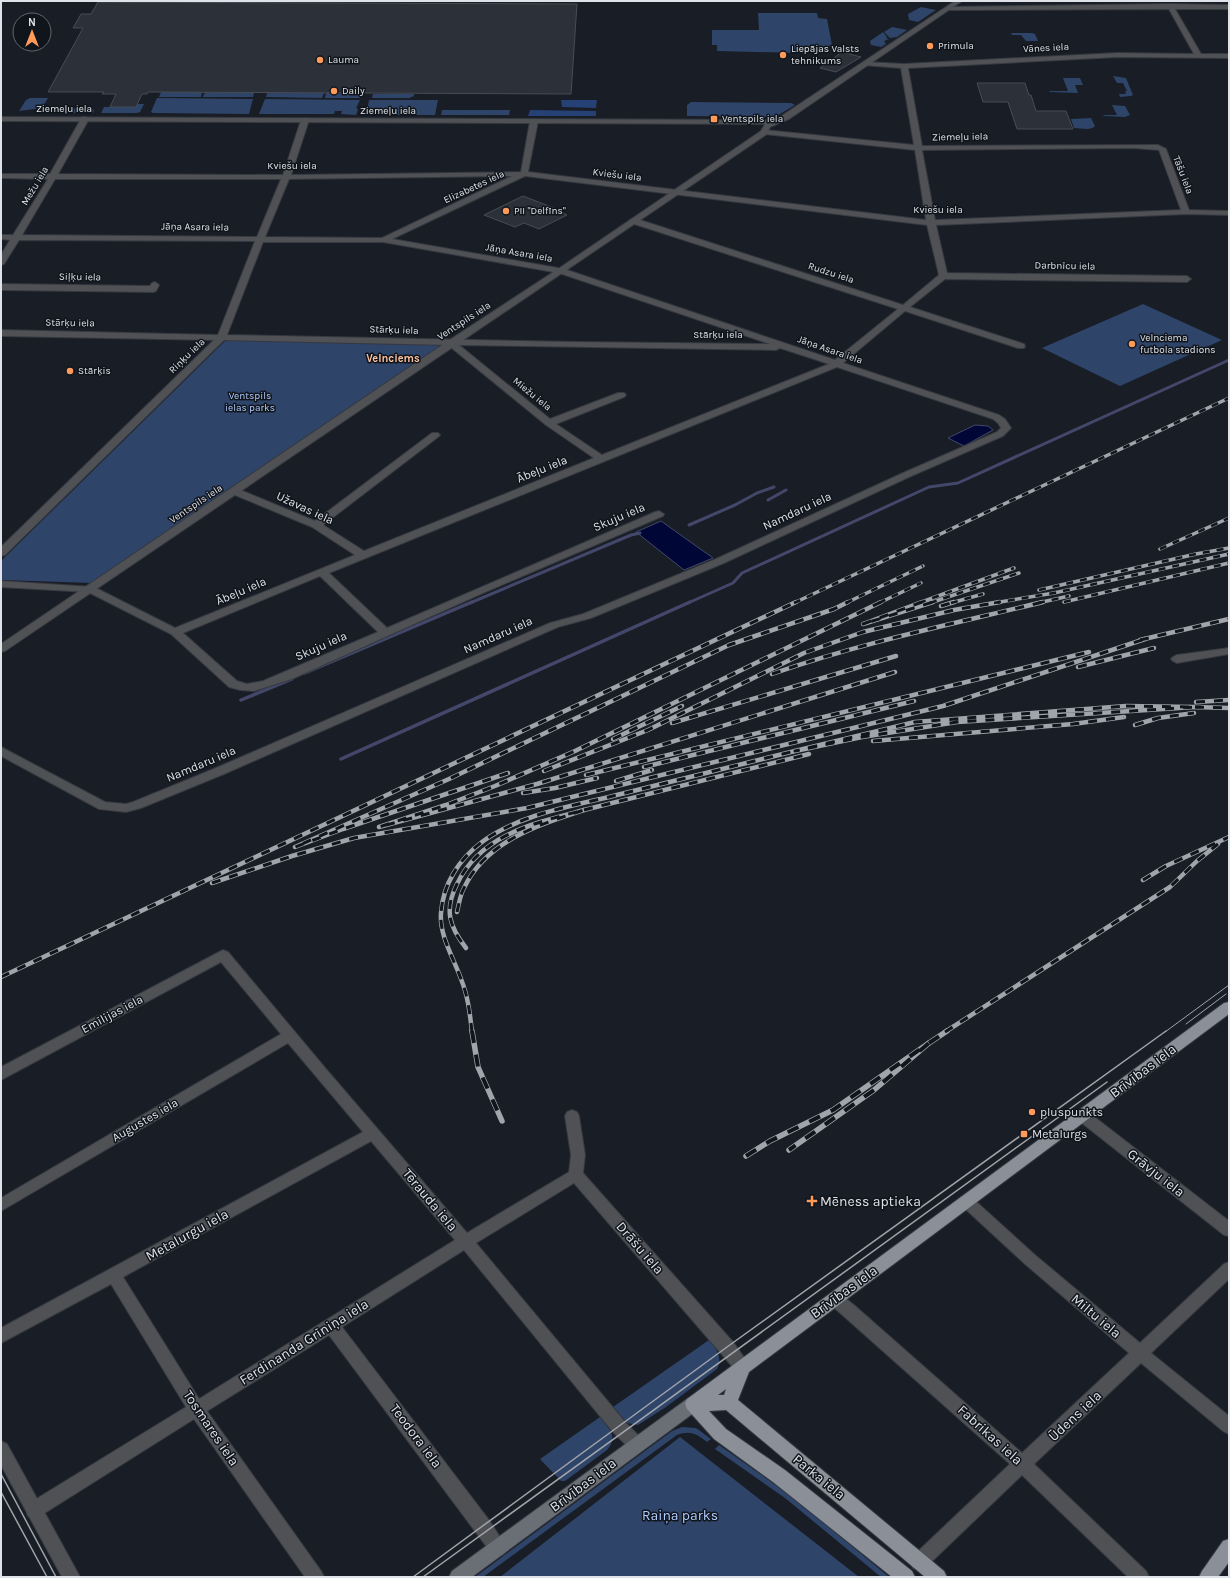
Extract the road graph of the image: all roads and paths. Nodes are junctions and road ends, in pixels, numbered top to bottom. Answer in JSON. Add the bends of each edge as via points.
{"nodes":[{"id":1,"x":959,"y":1,"type":"edge"},
{"id":2,"x":1170,"y":6,"type":"junction"},
{"id":3,"x":1229,"y":6,"type":"edge"},
{"id":4,"x":949,"y":8,"type":"junction"},
{"id":5,"x":1199,"y":56,"type":"junction"},
{"id":6,"x":1229,"y":56,"type":"edge"},
{"id":7,"x":865,"y":64,"type":"junction"},
{"id":8,"x":904,"y":66,"type":"junction"},
{"id":9,"x":1,"y":118,"type":"edge"},
{"id":10,"x":84,"y":119,"type":"junction"},
{"id":11,"x":305,"y":120,"type":"junction"},
{"id":12,"x":534,"y":121,"type":"junction"},
{"id":13,"x":775,"y":122,"type":"junction"},
{"id":14,"x":764,"y":132,"type":"junction"},
{"id":15,"x":1158,"y":147,"type":"joint"},
{"id":16,"x":919,"y":148,"type":"junction"},
{"id":17,"x":524,"y":174,"type":"junction"},
{"id":18,"x":1,"y":176,"type":"edge"},
{"id":19,"x":53,"y":176,"type":"junction"},
{"id":20,"x":286,"y":177,"type":"junction"},
{"id":21,"x":673,"y":193,"type":"junction"},
{"id":22,"x":1186,"y":212,"type":"junction"},
{"id":23,"x":1229,"y":213,"type":"edge"},
{"id":24,"x":634,"y":221,"type":"junction"},
{"id":25,"x":931,"y":222,"type":"junction"},
{"id":26,"x":1,"y":237,"type":"edge"},
{"id":27,"x":16,"y":237,"type":"junction"},
{"id":28,"x":260,"y":239,"type":"junction"},
{"id":29,"x":383,"y":240,"type":"junction"},
{"id":30,"x":1,"y":262,"type":"edge"},
{"id":31,"x":561,"y":271,"type":"junction"},
{"id":32,"x":943,"y":276,"type":"junction"},
{"id":33,"x":1187,"y":279,"type":"dead end"},
{"id":34,"x":155,"y":285,"type":"dead end"},
{"id":35,"x":1,"y":287,"type":"edge"},
{"id":36,"x":905,"y":308,"type":"junction"},
{"id":37,"x":1,"y":333,"type":"edge"},
{"id":38,"x":221,"y":338,"type":"junction"},
{"id":39,"x":451,"y":343,"type":"junction"},
{"id":40,"x":1021,"y":346,"type":"dead end"},
{"id":41,"x":787,"y":347,"type":"junction"},
{"id":42,"x":836,"y":364,"type":"junction"},
{"id":43,"x":621,"y":395,"type":"dead end"},
{"id":44,"x":549,"y":423,"type":"junction"},
{"id":45,"x":1006,"y":428,"type":"joint"},
{"id":46,"x":435,"y":435,"type":"dead end"},
{"id":47,"x":601,"y":459,"type":"junction"},
{"id":48,"x":234,"y":491,"type":"junction"},
{"id":49,"x":659,"y":514,"type":"dead end"},
{"id":50,"x":316,"y":525,"type":"junction"},
{"id":51,"x":1,"y":553,"type":"edge"},
{"id":52,"x":363,"y":555,"type":"junction"},
{"id":53,"x":322,"y":572,"type":"junction"},
{"id":54,"x":1,"y":584,"type":"edge"},
{"id":55,"x":90,"y":589,"type":"junction"},
{"id":56,"x":175,"y":632,"type":"junction"},
{"id":57,"x":385,"y":632,"type":"junction"},
{"id":58,"x":1,"y":649,"type":"edge"},
{"id":59,"x":1229,"y":651,"type":"edge"},
{"id":60,"x":1177,"y":659,"type":"dead end"},
{"id":61,"x":1,"y":751,"type":"edge"},
{"id":62,"x":223,"y":955,"type":"joint"},
{"id":63,"x":1229,"y":1007,"type":"edge"},
{"id":64,"x":289,"y":1036,"type":"junction"},
{"id":65,"x":1,"y":1074,"type":"edge"},
{"id":66,"x":572,"y":1116,"type":"dead end"},
{"id":67,"x":1083,"y":1116,"type":"junction"},
{"id":68,"x":373,"y":1133,"type":"junction"},
{"id":69,"x":576,"y":1175,"type":"junction"},
{"id":70,"x":966,"y":1201,"type":"junction"},
{"id":71,"x":1,"y":1205,"type":"edge"},
{"id":72,"x":1229,"y":1230,"type":"edge"},
{"id":73,"x":465,"y":1242,"type":"junction"},
{"id":74,"x":1229,"y":1269,"type":"edge"},
{"id":75,"x":114,"y":1275,"type":"junction"},
{"id":76,"x":835,"y":1299,"type":"junction"},
{"id":77,"x":331,"y":1325,"type":"junction"},
{"id":78,"x":1,"y":1336,"type":"edge"},
{"id":79,"x":1141,"y":1354,"type":"junction"},
{"id":80,"x":742,"y":1367,"type":"junction"},
{"id":81,"x":730,"y":1402,"type":"junction"},
{"id":82,"x":693,"y":1404,"type":"junction"},
{"id":83,"x":196,"y":1409,"type":"junction"},
{"id":84,"x":1229,"y":1426,"type":"edge"},
{"id":85,"x":637,"y":1445,"type":"junction"},
{"id":86,"x":1,"y":1449,"type":"edge"},
{"id":87,"x":1022,"y":1464,"type":"junction"},
{"id":88,"x":34,"y":1510,"type":"junction"},
{"id":89,"x":1229,"y":1547,"type":"edge"},
{"id":90,"x":498,"y":1548,"type":"junction"},
{"id":91,"x":919,"y":1562,"type":"junction"},
{"id":92,"x":71,"y":1577,"type":"edge"},
{"id":93,"x":315,"y":1577,"type":"edge"},
{"id":94,"x":458,"y":1577,"type":"edge"},
{"id":95,"x":906,"y":1577,"type":"edge"},
{"id":96,"x":938,"y":1577,"type":"edge"},
{"id":97,"x":1140,"y":1577,"type":"edge"},
{"id":98,"x":1208,"y":1577,"type":"edge"}],
"edges":[{"from":1,"to":4,"type":"street","name":"Ventspils iela"},
{"from":2,"to":3,"type":"street"},
{"from":2,"to":4,"type":"street"},
{"from":2,"to":5,"type":"street"},
{"from":4,"to":7,"type":"street","name":"Ventspils iela"},
{"from":5,"to":6,"type":"street","name":"Vānes iela"},
{"from":5,"to":8,"type":"street","name":"Vānes iela","via":[[1117,55]]},
{"from":7,"to":8,"type":"street","name":"Vānes iela"},
{"from":7,"to":13,"type":"street","name":"Ventspils iela"},
{"from":8,"to":16,"type":"street"},
{"from":9,"to":10,"type":"street","name":"Ziemeļu iela"},
{"from":10,"to":11,"type":"street","name":"Ziemeļu iela"},
{"from":10,"to":19,"type":"street","name":"Mežu iela"},
{"from":11,"to":12,"type":"street","name":"Ziemeļu iela"},
{"from":11,"to":20,"type":"street","name":"Riņķu iela"},
{"from":12,"to":13,"type":"street","name":"Ziemeļu iela"},
{"from":12,"to":17,"type":"street"},
{"from":13,"to":14,"type":"street","name":"Ventspils iela","via":[[767,126]]},
{"from":14,"to":16,"type":"street","name":"Ziemeļu iela"},
{"from":14,"to":21,"type":"street","name":"Ventspils iela"},
{"from":15,"to":16,"type":"street","name":"Ziemeļu iela"},
{"from":15,"to":22,"type":"street","name":"Tāšu iela","via":[[1162,149]]},
{"from":16,"to":25,"type":"street"},
{"from":17,"to":20,"type":"street","name":"Kviešu iela"},
{"from":17,"to":21,"type":"street","name":"Kviešu iela"},
{"from":17,"to":29,"type":"street","name":"Elizabetes iela"},
{"from":18,"to":19,"type":"street","name":"Kviešu iela"},
{"from":19,"to":20,"type":"street","name":"Kviešu iela"},
{"from":19,"to":27,"type":"street","name":"Mežu iela"},
{"from":20,"to":28,"type":"street","name":"Riņķu iela"},
{"from":21,"to":24,"type":"street","name":"Ventspils iela"},
{"from":21,"to":25,"type":"street","name":"Kviešu iela"},
{"from":22,"to":23,"type":"street","name":"Kviešu iela"},
{"from":22,"to":25,"type":"street","name":"Kviešu iela"},
{"from":24,"to":31,"type":"street","name":"Ventspils iela"},
{"from":24,"to":36,"type":"street","name":"Rudzu iela"},
{"from":25,"to":32,"type":"street"},
{"from":26,"to":27,"type":"street","name":"Jāņa Asara iela"},
{"from":27,"to":28,"type":"street","name":"Jāņa Asara iela"},
{"from":27,"to":30,"type":"street","name":"Mežu iela"},
{"from":28,"to":29,"type":"street","name":"Jāņa Asara iela"},
{"from":28,"to":38,"type":"street","name":"Riņķu iela"},
{"from":29,"to":31,"type":"street","name":"Jāņa Asara iela"},
{"from":31,"to":39,"type":"street","name":"Ventspils iela"},
{"from":31,"to":41,"type":"street","name":"Jāņa Asara iela"},
{"from":32,"to":33,"type":"street","name":"Darbnīcu iela"},
{"from":32,"to":36,"type":"street","name":"Ābeļu iela"},
{"from":34,"to":35,"type":"street","name":"Siļķu iela","via":[[153,289]]},
{"from":36,"to":40,"type":"street","name":"Rudzu iela"},
{"from":36,"to":42,"type":"street","name":"Ābeļu iela"},
{"from":37,"to":38,"type":"street","name":"Stārķu iela"},
{"from":38,"to":39,"type":"street","name":"Stārķu iela"},
{"from":38,"to":51,"type":"street","name":"Riņķu iela"},
{"from":39,"to":41,"type":"street","name":"Stārķu iela"},
{"from":39,"to":44,"type":"street","name":"Miežu iela"},
{"from":39,"to":48,"type":"street","name":"Ventspils iela"},
{"from":41,"to":42,"type":"street","name":"Jāņa Asara iela"},
{"from":42,"to":45,"type":"street","name":"Jāņa Asara iela","via":[[996,417]]},
{"from":42,"to":47,"type":"street","name":"Ābeļu iela"},
{"from":43,"to":44,"type":"street"},
{"from":44,"to":47,"type":"street","name":"Miežu iela"},
{"from":45,"to":61,"type":"street","name":"Namdaru iela","via":[[1000,434],[720,561],[587,616],[554,624],[137,805],[126,808],[103,806]]},
{"from":46,"to":50,"type":"street"},
{"from":47,"to":52,"type":"street","name":"Ābeļu iela"},
{"from":48,"to":50,"type":"street","name":"Užavas iela"},
{"from":48,"to":55,"type":"street","name":"Ventspils iela"},
{"from":49,"to":57,"type":"street","name":"Skuju iela"},
{"from":50,"to":52,"type":"street","name":"Užavas iela"},
{"from":52,"to":53,"type":"street","name":"Ābeļu iela"},
{"from":53,"to":56,"type":"street","name":"Ābeļu iela"},
{"from":53,"to":57,"type":"street"},
{"from":54,"to":55,"type":"street","name":"Skuju iela"},
{"from":55,"to":56,"type":"street","name":"Skuju iela"},
{"from":55,"to":58,"type":"street","name":"Ventspils iela"},
{"from":56,"to":57,"type":"street","name":"Skuju iela","via":[[233,684],[257,688]]},
{"from":59,"to":60,"type":"street"},
{"from":62,"to":64,"type":"street","name":"Tērauda iela"},
{"from":62,"to":65,"type":"street","name":"Emīlijas iela"},
{"from":63,"to":67,"type":"highway","name":"Brīvības iela"},
{"from":64,"to":68,"type":"street","name":"Tērauda iela"},
{"from":64,"to":71,"type":"street","name":"Augustes iela"},
{"from":66,"to":69,"type":"street","via":[[578,1155]]},
{"from":67,"to":70,"type":"highway","name":"Brīvības iela"},
{"from":67,"to":72,"type":"street","name":"Grāvju iela"},
{"from":68,"to":73,"type":"street","name":"Tērauda iela"},
{"from":68,"to":75,"type":"street","name":"Metalurgu iela"},
{"from":69,"to":73,"type":"street","name":"Ferdinanda Grīniņa iela"},
{"from":69,"to":80,"type":"street","name":"Drāšu iela"},
{"from":70,"to":76,"type":"highway","name":"Brīvības iela"},
{"from":70,"to":79,"type":"street","name":"Miltu iela"},
{"from":73,"to":77,"type":"street","name":"Ferdinanda Grīniņa iela"},
{"from":73,"to":85,"type":"street","name":"Tērauda iela","via":[[619,1427]]},
{"from":74,"to":79,"type":"street","name":"Ūdens iela"},
{"from":75,"to":78,"type":"street","name":"Metalurgu iela"},
{"from":75,"to":83,"type":"street","name":"Tosmares iela"},
{"from":76,"to":80,"type":"highway","name":"Brīvības iela"},
{"from":76,"to":87,"type":"street","name":"Fabrikas iela"},
{"from":77,"to":83,"type":"street","name":"Ferdinanda Grīniņa iela"},
{"from":77,"to":90,"type":"street","name":"Teodora iela"},
{"from":79,"to":84,"type":"street","name":"Miltu iela"},
{"from":79,"to":87,"type":"street","name":"Ūdens iela"},
{"from":80,"to":81,"type":"highway"},
{"from":80,"to":82,"type":"highway","name":"Brīvības iela"},
{"from":81,"to":82,"type":"highway"},
{"from":81,"to":91,"type":"highway","name":"Parka iela","via":[[741,1414]]},
{"from":82,"to":85,"type":"main road","name":"Brīvības iela"},
{"from":82,"to":95,"type":"highway","name":"Parka iela","via":[[720,1434],[779,1476]]},
{"from":83,"to":88,"type":"street","name":"Ferdinanda Grīniņa iela"},
{"from":83,"to":93,"type":"street","name":"Tosmares iela"},
{"from":85,"to":90,"type":"main road","name":"Brīvības iela"},
{"from":86,"to":88,"type":"street"},
{"from":87,"to":91,"type":"street","name":"Ūdens iela"},
{"from":87,"to":97,"type":"street","name":"Fabrikas iela"},
{"from":88,"to":92,"type":"street"},
{"from":89,"to":98,"type":"highway"},
{"from":90,"to":94,"type":"main road","name":"Brīvības iela"},
{"from":91,"to":96,"type":"highway","name":"Parka iela"}]}
